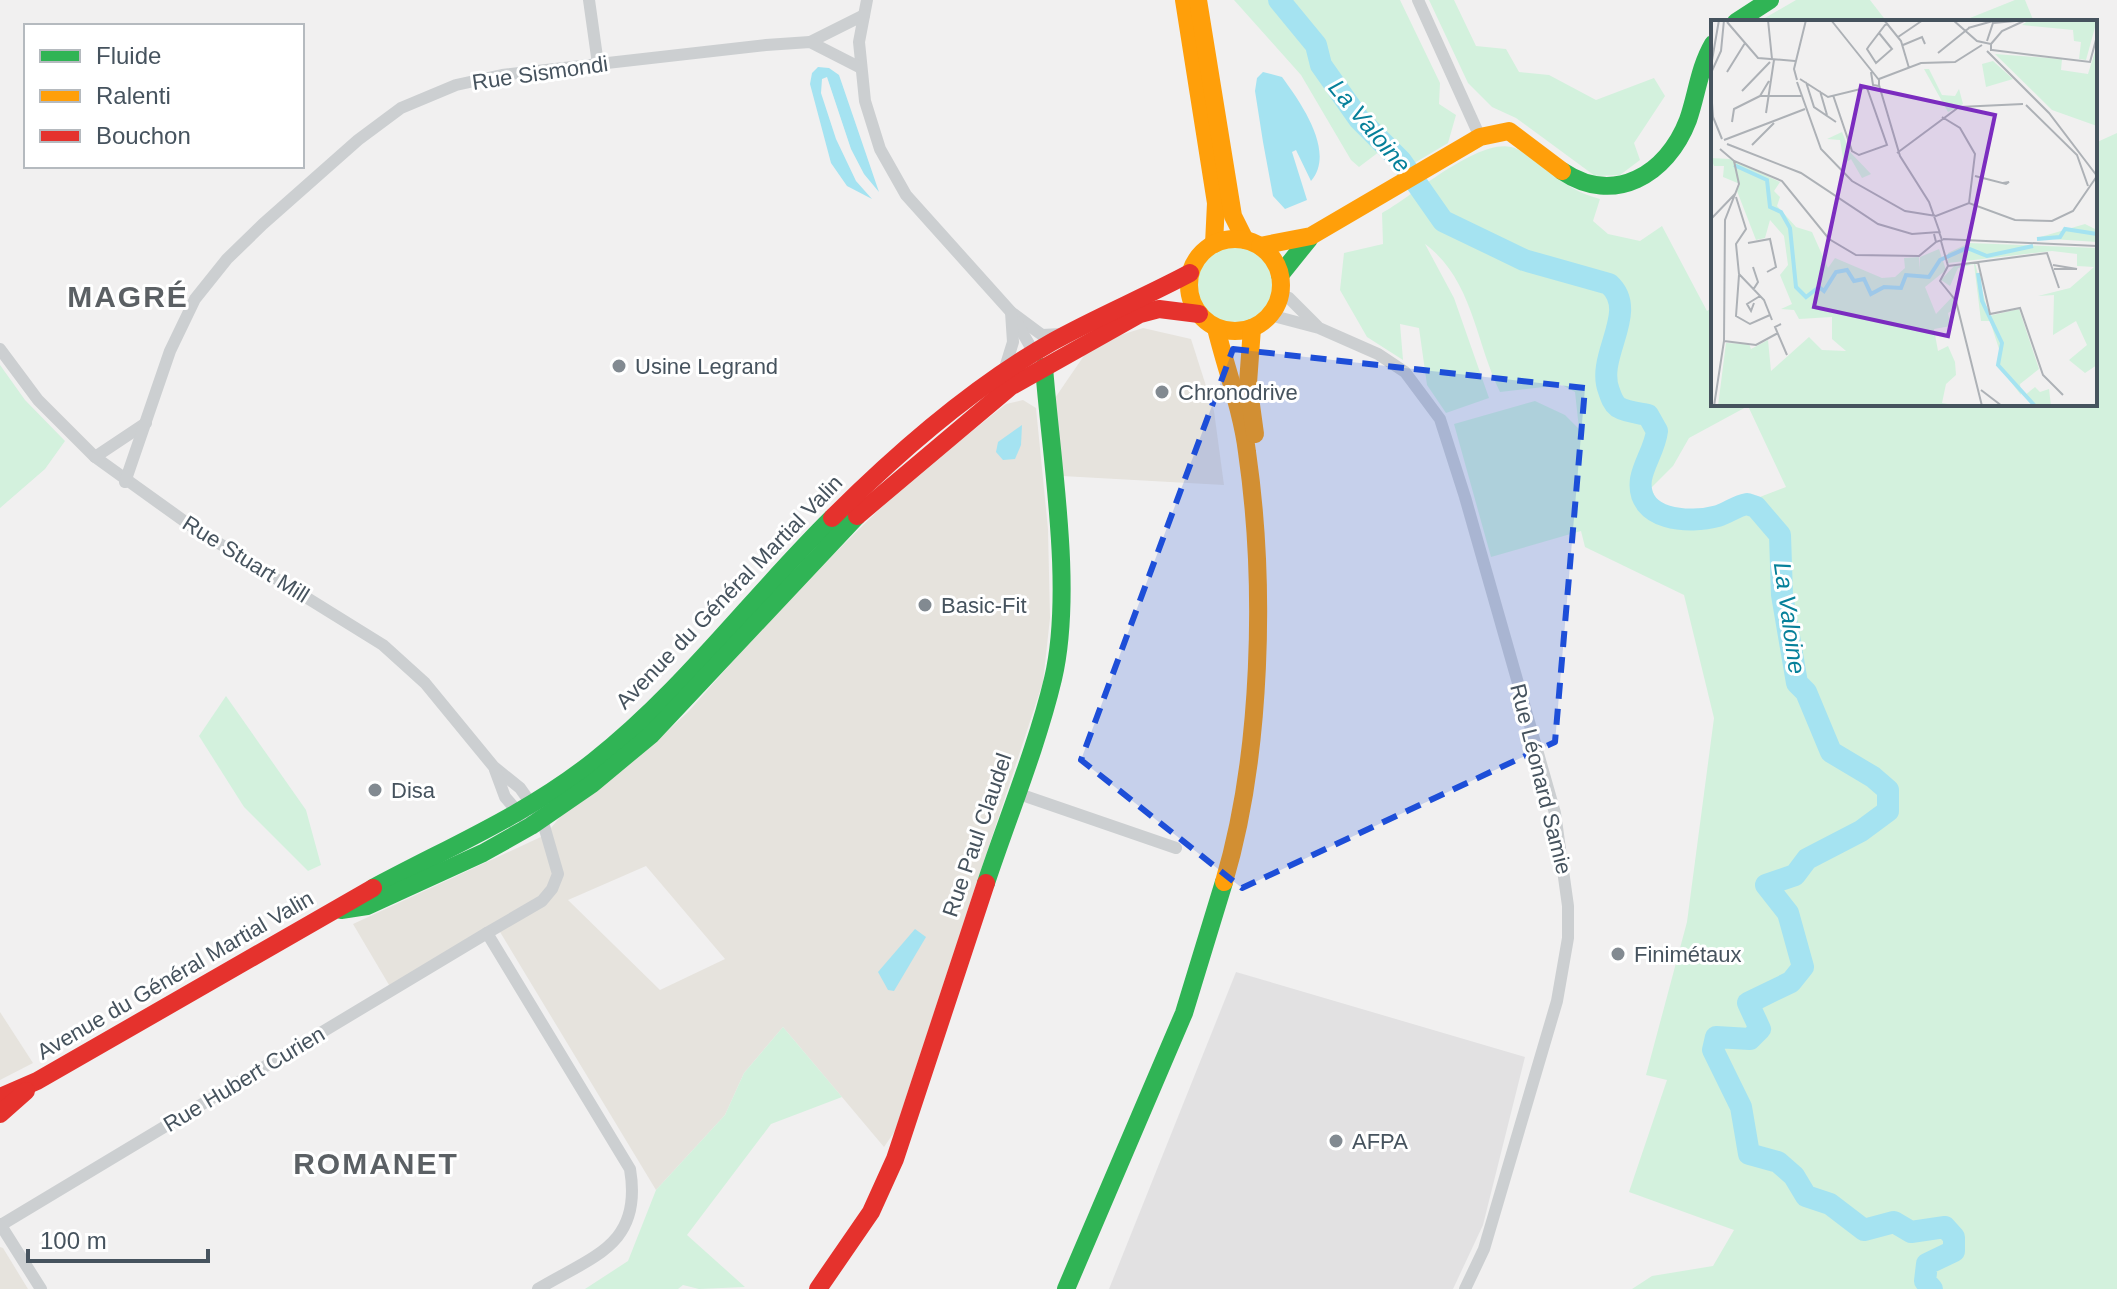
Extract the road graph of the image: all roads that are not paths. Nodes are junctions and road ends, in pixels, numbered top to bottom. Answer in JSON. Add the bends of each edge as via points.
{"nodes":[{"id":1,"x":589,"y":0,"type":"edge"},
{"id":2,"x":867,"y":0,"type":"edge"},
{"id":3,"x":1184,"y":0,"type":"edge"},
{"id":4,"x":1198,"y":0,"type":"edge"},
{"id":5,"x":1418,"y":0,"type":"edge"},
{"id":6,"x":1770,"y":0,"type":"edge"},
{"id":7,"x":864,"y":15,"type":"junction"},
{"id":8,"x":1739,"y":20,"type":"edge"},
{"id":9,"x":810,"y":42,"type":"junction"},
{"id":10,"x":1711,"y":47,"type":"edge"},
{"id":11,"x":598,"y":64,"type":"junction"},
{"id":12,"x":859,"y":67,"type":"junction"},
{"id":13,"x":1480,"y":137,"type":"junction"},
{"id":14,"x":1311,"y":236,"type":"junction"},
{"id":15,"x":1253,"y":243,"type":"junction"},
{"id":16,"x":1214,"y":244,"type":"junction"},
{"id":17,"x":1190,"y":273,"type":"junction"},
{"id":18,"x":1280,"y":275,"type":"junction"},
{"id":19,"x":1280,"y":295,"type":"junction"},
{"id":20,"x":1011,"y":312,"type":"junction"},
{"id":21,"x":1199,"y":314,"type":"junction"},
{"id":22,"x":1270,"y":315,"type":"junction"},
{"id":23,"x":1029,"y":327,"type":"junction"},
{"id":24,"x":1083,"y":327,"type":"junction"},
{"id":25,"x":1216,"y":328,"type":"junction"},
{"id":26,"x":1252,"y":328,"type":"junction"},
{"id":27,"x":1319,"y":328,"type":"junction"},
{"id":28,"x":0,"y":349,"type":"edge"},
{"id":29,"x":1039,"y":357,"type":"junction"},
{"id":30,"x":1000,"y":377,"type":"junction"},
{"id":31,"x":146,"y":423,"type":"junction"},
{"id":32,"x":95,"y":457,"type":"junction"},
{"id":33,"x":125,"y":482,"type":"junction"},
{"id":34,"x":1016,"y":793,"type":"junction"},
{"id":35,"x":534,"y":820,"type":"junction"},
{"id":36,"x":1176,"y":848,"type":"dead end"},
{"id":37,"x":487,"y":933,"type":"junction"},
{"id":38,"x":37,"y":1081,"type":"junction"},
{"id":39,"x":0,"y":1097,"type":"edge"},
{"id":40,"x":0,"y":1114,"type":"edge"},
{"id":41,"x":0,"y":1224,"type":"edge"},
{"id":42,"x":41,"y":1289,"type":"edge"},
{"id":43,"x":538,"y":1289,"type":"edge"},
{"id":44,"x":818,"y":1289,"type":"edge"},
{"id":45,"x":1066,"y":1289,"type":"edge"},
{"id":46,"x":1079,"y":1289,"type":"edge"},
{"id":47,"x":1465,"y":1289,"type":"edge"}],
"edges":[{"from":1,"to":11,"type":"street"},
{"from":2,"to":7,"type":"street"},
{"from":3,"to":16,"type":"main road","via":[[1216,203]]},
{"from":4,"to":15,"type":"main road","via":[[1233,216]]},
{"from":5,"to":13,"type":"street"},
{"from":6,"to":8,"type":"main road"},
{"from":7,"to":9,"type":"street","name":"Rue Sismondi"},
{"from":7,"to":12,"type":"street"},
{"from":9,"to":11,"type":"street","name":"Rue Sismondi"},
{"from":9,"to":12,"type":"street"},
{"from":10,"to":13,"type":"main road","via":[[1677,143],[1656,168],[1629,184],[1584,184],[1509,131]]},
{"from":11,"to":31,"type":"street","name":"Rue Sismondi","via":[[456,85],[401,108],[358,140],[256,230],[195,299],[170,351]]},
{"from":12,"to":20,"type":"street","via":[[880,149],[906,195]]},
{"from":13,"to":14,"type":"main road"},
{"from":14,"to":15,"type":"main road"},
{"from":14,"to":18,"type":"main road"},
{"from":15,"to":16,"type":"main road","via":[[1229,239]]},
{"from":15,"to":18,"type":"main road","via":[[1275,262]]},
{"from":16,"to":17,"type":"main road"},
{"from":17,"to":21,"type":"main road","via":[[1190,297]]},
{"from":17,"to":24,"type":"main road","name":"Avenue du Général Martial Valin"},
{"from":18,"to":19,"type":"main road"},
{"from":19,"to":22,"type":"main road"},
{"from":19,"to":27,"type":"street"},
{"from":20,"to":23,"type":"street"},
{"from":20,"to":29,"type":"street"},
{"from":20,"to":30,"type":"street","via":[[1013,342]]},
{"from":21,"to":25,"type":"main road"},
{"from":21,"to":29,"type":"main road","name":"Avenue du Général Martial Valin","via":[[1159,309],[1140,314]]},
{"from":22,"to":26,"type":"main road"},
{"from":22,"to":27,"type":"street"},
{"from":23,"to":24,"type":"street","via":[[1055,336]]},
{"from":23,"to":29,"type":"street"},
{"from":24,"to":29,"type":"main road","name":"Avenue du Général Martial Valin"},
{"from":25,"to":26,"type":"main road"},
{"from":25,"to":45,"type":"main road","via":[[1247,449],[1255,527],[1257,658],[1244,791],[1231,858],[1184,1013]]},
{"from":26,"to":46,"type":"main road","via":[[1248,383],[1267,524],[1269,620],[1259,774],[1216,955]]},
{"from":27,"to":47,"type":"street","name":"Rue Léonard Samie","via":[[1405,372],[1440,419],[1555,813],[1567,880],[1568,938],[1557,1001],[1484,1249]]},
{"from":28,"to":32,"type":"street","name":"Rue Stuart Mill","via":[[38,400]]},
{"from":29,"to":30,"type":"main road","name":"Avenue du Général Martial Valin"},
{"from":29,"to":34,"type":"main road","name":"Rue Paul Claudel","via":[[1061,585],[1059,637],[1053,679]]},
{"from":29,"to":35,"type":"main road","name":"Avenue du Général Martial Valin","via":[[849,523],[651,735],[592,784]]},
{"from":30,"to":35,"type":"main road","name":"Avenue du Général Martial Valin","via":[[861,489],[790,558],[666,696]]},
{"from":31,"to":32,"type":"street"},
{"from":31,"to":33,"type":"street","name":"Rue Sismondi"},
{"from":32,"to":33,"type":"street","name":"Rue Stuart Mill"},
{"from":33,"to":35,"type":"street","name":"Rue Stuart Mill","via":[[383,645],[431,690],[494,767],[505,797]]},
{"from":34,"to":36,"type":"street"},
{"from":34,"to":44,"type":"main road","name":"Rue Paul Claudel","via":[[895,1159],[871,1212]]},
{"from":35,"to":37,"type":"street","name":"Rue Hubert Curien","via":[[558,874],[552,889],[542,901]]},
{"from":35,"to":38,"type":"main road","name":"Avenue du Général Martial Valin","via":[[483,853],[367,906],[337,911]]},
{"from":37,"to":41,"type":"street","name":"Rue Hubert Curien"},
{"from":37,"to":43,"type":"street","via":[[630,1169],[634,1191],[624,1232]]},
{"from":38,"to":39,"type":"main road","name":"Avenue du Général Martial Valin"},
{"from":38,"to":40,"type":"main road","name":"Avenue du Général Martial Valin"},
{"from":41,"to":42,"type":"street"}]}
